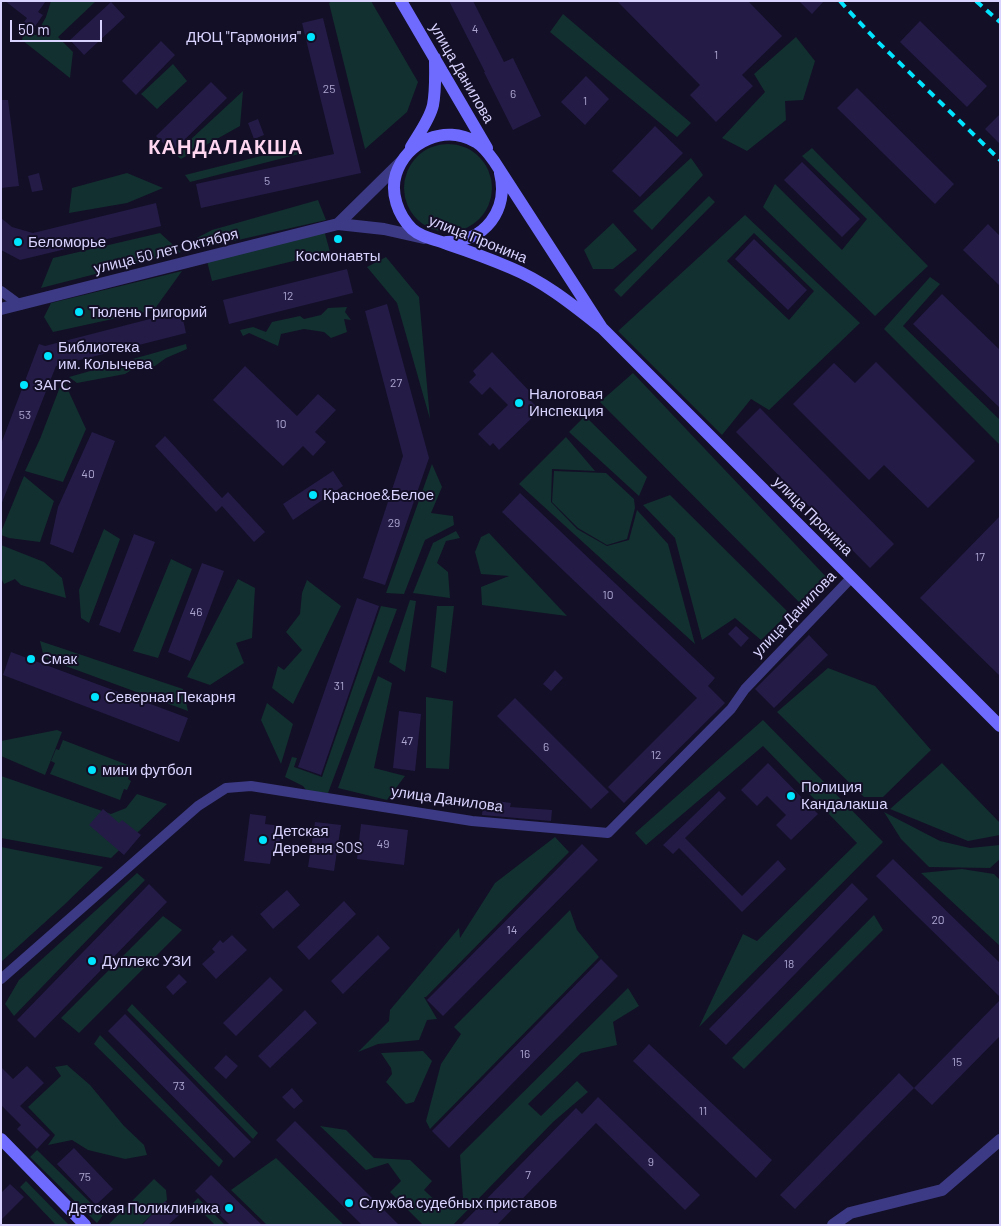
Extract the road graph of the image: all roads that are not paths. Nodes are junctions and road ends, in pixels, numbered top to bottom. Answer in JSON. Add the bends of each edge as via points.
{"nodes":[{"id":1,"x":402,"y":1,"type":"edge"},
{"id":2,"x":435,"y":58,"type":"junction"},
{"id":3,"x":404,"y":157,"type":"junction"},
{"id":4,"x":494,"y":161,"type":"junction"},
{"id":5,"x":338,"y":224,"type":"junction"},
{"id":6,"x":427,"y":238,"type":"junction"},
{"id":7,"x":444,"y":242,"type":"junction"},
{"id":8,"x":1,"y":291,"type":"edge"},
{"id":9,"x":20,"y":305,"type":"junction"},
{"id":10,"x":1,"y":309,"type":"edge"},
{"id":11,"x":602,"y":328,"type":"junction"},
{"id":12,"x":851,"y":578,"type":"junction"},
{"id":13,"x":1000,"y":726,"type":"edge"},
{"id":14,"x":1,"y":979,"type":"edge"},
{"id":15,"x":1,"y":1140,"type":"edge"},
{"id":16,"x":1000,"y":1140,"type":"edge"},
{"id":17,"x":85,"y":1225,"type":"edge"},
{"id":18,"x":833,"y":1225,"type":"edge"}],
"edges":[{"from":1,"to":2,"type":"main road","name":"улица Данилова"},
{"from":2,"to":3,"type":"main road","via":[[432,107]]},
{"from":2,"to":4,"type":"main road","name":"улица Данилова"},
{"from":3,"to":4,"type":"main road","name":"улица Пронина","via":[[424,140],[444,134],[475,142]]},
{"from":3,"to":5,"type":"street"},
{"from":3,"to":6,"type":"main road","name":"улица Пронина","via":[[396,175],[397,205],[403,219]]},
{"from":4,"to":7,"type":"main road","via":[[502,192],[497,212],[475,235],[465,240]]},
{"from":4,"to":11,"type":"main road","name":"улица Пронина"},
{"from":5,"to":6,"type":"street"},
{"from":5,"to":9,"type":"street","name":"улица 50 лет Октября"},
{"from":6,"to":7,"type":"main road","name":"улица Пронина"},
{"from":7,"to":11,"type":"main road","name":"улица Пронина","via":[[512,268],[558,293]]},
{"from":8,"to":9,"type":"street"},
{"from":9,"to":10,"type":"street","name":"улица 50 лет Октября"},
{"from":11,"to":12,"type":"main road","name":"улица Пронина"},
{"from":12,"to":13,"type":"main road","name":"улица Пронина"},
{"from":12,"to":14,"type":"street","name":"улица Данилова","via":[[745,688],[731,709],[608,833],[472,821],[251,786],[226,788],[198,806]]},
{"from":15,"to":17,"type":"main road"},
{"from":16,"to":18,"type":"street","via":[[942,1190],[850,1213]]}]}
